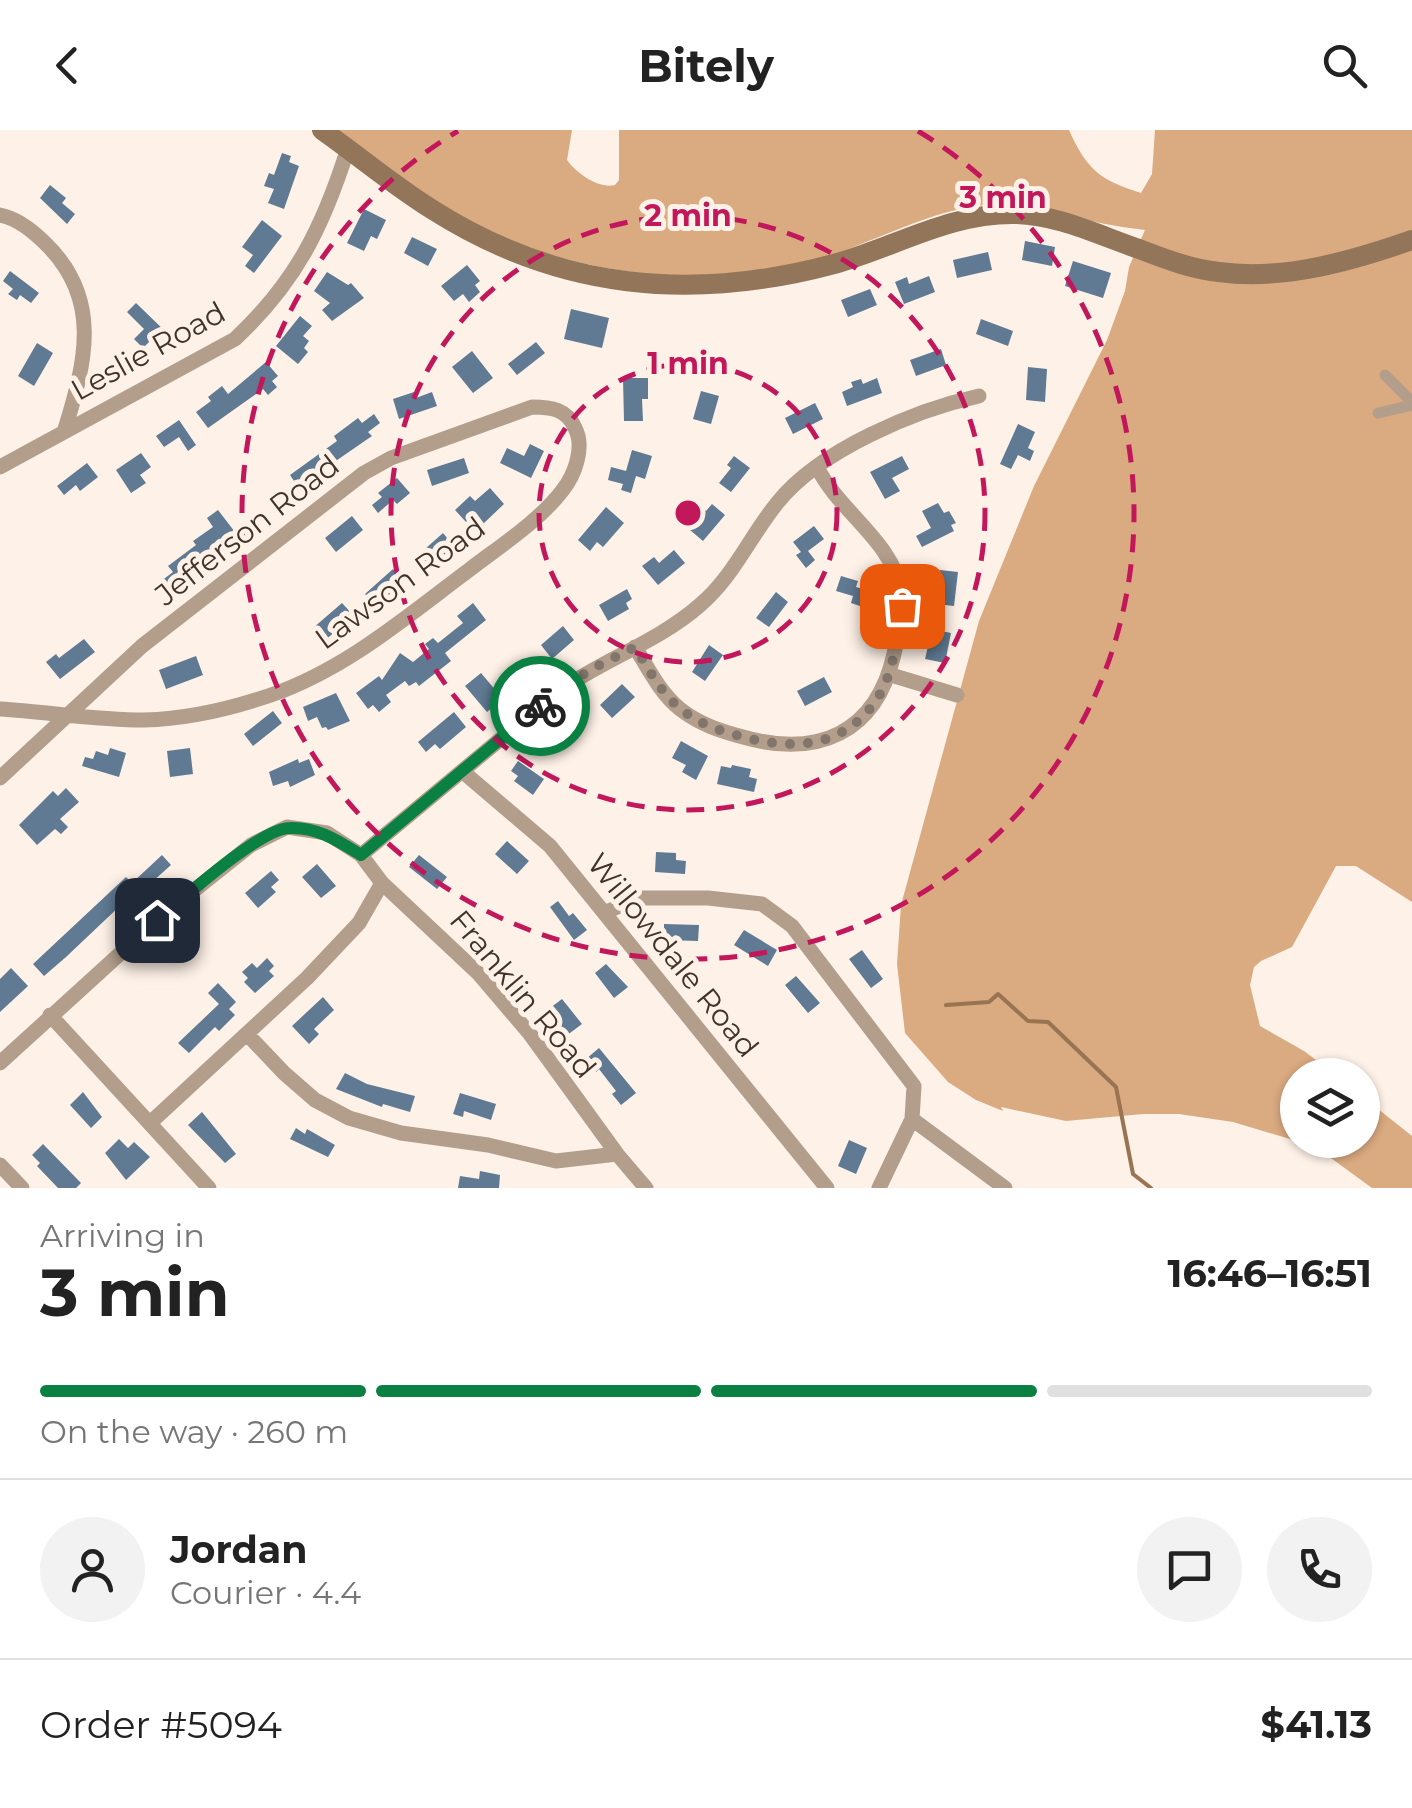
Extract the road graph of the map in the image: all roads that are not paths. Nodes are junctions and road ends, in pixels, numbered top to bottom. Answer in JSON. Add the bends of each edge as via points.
{"nodes":[{"id":1,"x":322,"y":130,"type":"edge"},
{"id":2,"x":348,"y":148,"type":"junction"},
{"id":3,"x":0,"y":215,"type":"edge"},
{"id":4,"x":1412,"y":240,"type":"edge"},
{"id":5,"x":1385,"y":375,"type":"dead end"},
{"id":6,"x":979,"y":396,"type":"dead end"},
{"id":7,"x":1412,"y":404,"type":"edge"},
{"id":8,"x":1378,"y":413,"type":"dead end"},
{"id":9,"x":570,"y":417,"type":"joint"},
{"id":10,"x":65,"y":429,"type":"junction"},
{"id":11,"x":0,"y":466,"type":"edge"},
{"id":12,"x":816,"y":468,"type":"junction"},
{"id":13,"x":635,"y":647,"type":"junction"},
{"id":14,"x":888,"y":674,"type":"junction"},
{"id":15,"x":957,"y":695,"type":"dead end"},
{"id":16,"x":0,"y":709,"type":"edge"},
{"id":17,"x":69,"y":713,"type":"junction"},
{"id":18,"x":462,"y":771,"type":"junction"},
{"id":19,"x":0,"y":778,"type":"edge"},
{"id":20,"x":361,"y":855,"type":"junction"},
{"id":21,"x":382,"y":883,"type":"junction"},
{"id":22,"x":606,"y":912,"type":"junction"},
{"id":23,"x":50,"y":1015,"type":"junction"},
{"id":24,"x":247,"y":1034,"type":"junction"},
{"id":25,"x":0,"y":1063,"type":"edge"},
{"id":26,"x":912,"y":1120,"type":"junction"},
{"id":27,"x":150,"y":1123,"type":"junction"},
{"id":28,"x":617,"y":1154,"type":"junction"},
{"id":29,"x":0,"y":1166,"type":"edge"},
{"id":30,"x":22,"y":1188,"type":"edge"},
{"id":31,"x":209,"y":1188,"type":"edge"},
{"id":32,"x":646,"y":1188,"type":"edge"},
{"id":33,"x":827,"y":1188,"type":"edge"},
{"id":34,"x":879,"y":1188,"type":"edge"},
{"id":35,"x":1005,"y":1188,"type":"edge"}],
"edges":[{"from":1,"to":2,"type":"main road"},
{"from":2,"to":4,"type":"main road","via":[[486,240],[572,271],[637,283],[729,285],[778,277],[970,217],[1002,214],[1056,220],[1188,266],[1238,274],[1297,270]]},
{"from":2,"to":10,"type":"street","name":"Leslie Road","via":[[315,238],[266,310],[235,339]]},
{"from":3,"to":10,"type":"street","via":[[35,233],[78,287],[85,328],[82,374]]},
{"from":5,"to":7,"type":"street"},
{"from":6,"to":12,"type":"street","via":[[918,412]]},
{"from":7,"to":8,"type":"street"},
{"from":9,"to":17,"type":"street","name":"Jefferson Road","via":[[550,407],[532,408],[391,458],[142,646]]},
{"from":9,"to":17,"type":"street","name":"Lawson Road","via":[[579,452],[551,504],[338,666],[216,712],[145,720]]},
{"from":10,"to":11,"type":"street","name":"Leslie Road"},
{"from":12,"to":13,"type":"street","via":[[775,504],[704,603]]},
{"from":12,"to":14,"type":"street","via":[[870,532],[898,578],[902,606]]},
{"from":13,"to":14,"type":"street","via":[[664,692],[691,716],[714,729],[784,746],[814,744],[848,729],[876,700]]},
{"from":13,"to":18,"type":"street","via":[[572,682]]},
{"from":14,"to":15,"type":"street"},
{"from":16,"to":17,"type":"street","name":"Lawson Road"},
{"from":17,"to":19,"type":"street","name":"Jefferson Road"},
{"from":18,"to":20,"type":"street"},
{"from":18,"to":22,"type":"street","name":"Willowdale Road","via":[[550,846]]},
{"from":20,"to":21,"type":"street","name":"Franklin Road"},
{"from":20,"to":23,"type":"street","name":"Franklin Road","via":[[326,833],[286,827],[251,845]]},
{"from":21,"to":24,"type":"street","via":[[359,923]]},
{"from":21,"to":28,"type":"street","name":"Franklin Road","via":[[478,974]]},
{"from":22,"to":26,"type":"street","via":[[638,898],[762,904],[792,926],[914,1086]]},
{"from":22,"to":33,"type":"street","name":"Willowdale Road"},
{"from":23,"to":25,"type":"street"},
{"from":23,"to":27,"type":"street"},
{"from":24,"to":27,"type":"street"},
{"from":24,"to":28,"type":"street","via":[[315,1100],[349,1118],[556,1161]]},
{"from":26,"to":34,"type":"street"},
{"from":26,"to":35,"type":"street"},
{"from":27,"to":31,"type":"street"},
{"from":28,"to":32,"type":"street","name":"Franklin Road"},
{"from":29,"to":30,"type":"street"}]}
